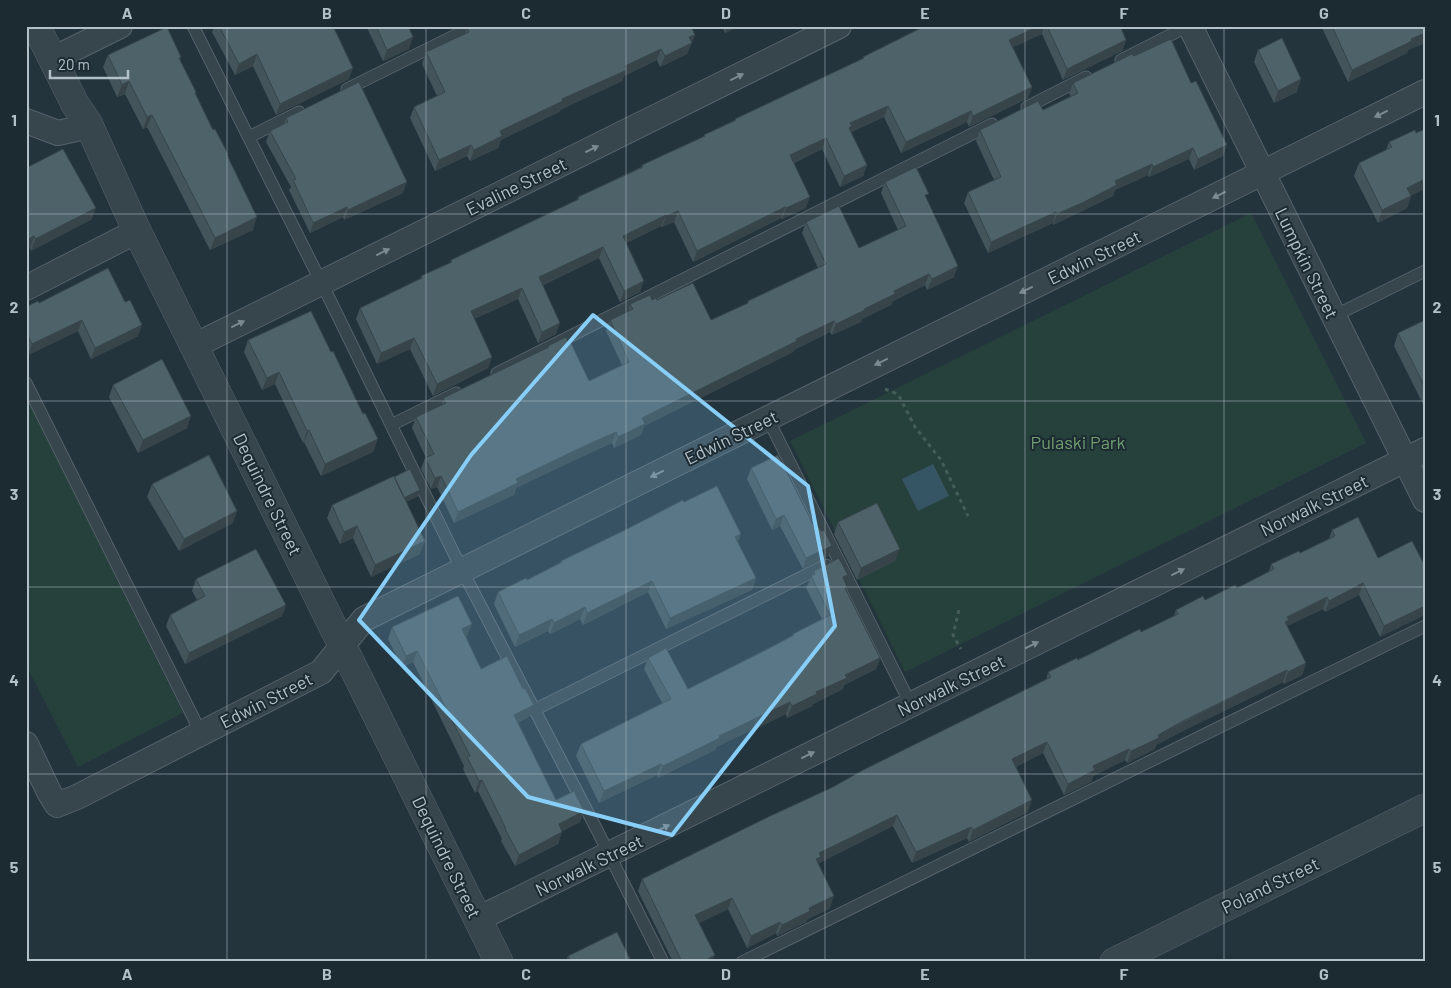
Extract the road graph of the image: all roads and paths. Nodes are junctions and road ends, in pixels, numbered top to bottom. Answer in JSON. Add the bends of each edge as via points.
{"nodes":[{"id":1,"x":36,"y":26,"type":"edge"},
{"id":2,"x":120,"y":26,"type":"edge"},
{"id":3,"x":193,"y":26,"type":"edge"},
{"id":4,"x":474,"y":26,"type":"edge"},
{"id":5,"x":839,"y":26,"type":"edge"},
{"id":6,"x":1189,"y":26,"type":"edge"},
{"id":7,"x":54,"y":59,"type":"junction"},
{"id":8,"x":1114,"y":63,"type":"edge"},
{"id":9,"x":1097,"y":72,"type":"edge"},
{"id":10,"x":1425,"y":92,"type":"edge"},
{"id":11,"x":336,"y":94,"type":"edge"},
{"id":12,"x":310,"y":107,"type":"edge"},
{"id":13,"x":1016,"y":112,"type":"edge"},
{"id":14,"x":26,"y":120,"type":"edge"},
{"id":15,"x":998,"y":121,"type":"edge"},
{"id":16,"x":88,"y":122,"type":"junction"},
{"id":17,"x":249,"y":137,"type":"junction"},
{"id":18,"x":1262,"y":173,"type":"junction"},
{"id":19,"x":137,"y":232,"type":"junction"},
{"id":20,"x":1425,"y":271,"type":"edge"},
{"id":21,"x":322,"y":283,"type":"junction"},
{"id":22,"x":26,"y":288,"type":"edge"},
{"id":23,"x":1334,"y":316,"type":"junction"},
{"id":24,"x":194,"y":346,"type":"junction"},
{"id":25,"x":490,"y":376,"type":"edge"},
{"id":26,"x":26,"y":383,"type":"edge"},
{"id":27,"x":884,"y":389,"type":"dead end"},
{"id":28,"x":463,"y":390,"type":"edge"},
{"id":29,"x":768,"y":419,"type":"junction"},
{"id":30,"x":391,"y":426,"type":"junction"},
{"id":31,"x":1415,"y":455,"type":"edge"},
{"id":32,"x":1425,"y":500,"type":"edge"},
{"id":33,"x":968,"y":516,"type":"dead end"},
{"id":34,"x":838,"y":560,"type":"junction"},
{"id":35,"x":462,"y":570,"type":"junction"},
{"id":36,"x":959,"y":610,"type":"dead end"},
{"id":37,"x":1425,"y":626,"type":"edge"},
{"id":38,"x":343,"y":646,"type":"junction"},
{"id":39,"x":961,"y":649,"type":"dead end"},
{"id":40,"x":911,"y":705,"type":"junction"},
{"id":41,"x":534,"y":710,"type":"junction"},
{"id":42,"x":201,"y":733,"type":"junction"},
{"id":43,"x":26,"y":744,"type":"edge"},
{"id":44,"x":1425,"y":808,"type":"edge"},
{"id":45,"x":609,"y":854,"type":"junction"},
{"id":46,"x":478,"y":919,"type":"junction"},
{"id":47,"x":499,"y":962,"type":"edge"},
{"id":48,"x":662,"y":962,"type":"edge"},
{"id":49,"x":742,"y":962,"type":"edge"},
{"id":50,"x":1114,"y":962,"type":"edge"}],
"edges":[{"from":1,"to":7,"type":"street","name":"Dequindre Street"},
{"from":2,"to":7,"type":"street"},
{"from":3,"to":17,"type":"lane"},
{"from":4,"to":11,"type":"lane"},
{"from":21,"to":5,"type":"street","name":"Evaline Street","one_way":true},
{"from":6,"to":8,"type":"lane"},
{"from":6,"to":18,"type":"street","name":"Lumpkin Street"},
{"from":7,"to":16,"type":"street","name":"Dequindre Street","via":[[75,104]]},
{"from":9,"to":13,"type":"lane"},
{"from":10,"to":18,"type":"street","name":"Edwin Street","one_way":true},
{"from":12,"to":17,"type":"lane"},
{"from":14,"to":16,"type":"street","via":[[58,133]]},
{"from":15,"to":25,"type":"lane"},
{"from":16,"to":19,"type":"street","name":"Dequindre Street"},
{"from":17,"to":21,"type":"lane"},
{"from":18,"to":23,"type":"street","name":"Lumpkin Street"},
{"from":18,"to":29,"type":"street","name":"Edwin Street","one_way":true},
{"from":19,"to":22,"type":"street"},
{"from":19,"to":24,"type":"street","name":"Dequindre Street"},
{"from":20,"to":23,"type":"lane"},
{"from":24,"to":21,"type":"street","name":"Evaline Street","one_way":true},
{"from":21,"to":30,"type":"lane"},
{"from":23,"to":31,"type":"street","name":"Lumpkin Street"},
{"from":24,"to":38,"type":"street","name":"Dequindre Street"},
{"from":26,"to":42,"type":"lane"},
{"from":27,"to":33,"type":"path","via":[[899,396],[915,427],[941,460]]},
{"from":28,"to":30,"type":"lane"},
{"from":29,"to":34,"type":"lane"},
{"from":29,"to":35,"type":"street","name":"Edwin Street","one_way":true},
{"from":30,"to":35,"type":"lane"},
{"from":31,"to":32,"type":"street","name":"Lumpkin Street"},
{"from":40,"to":31,"type":"street","name":"Norwalk Street","one_way":true},
{"from":34,"to":40,"type":"lane"},
{"from":34,"to":41,"type":"lane"},
{"from":35,"to":38,"type":"street","name":"Edwin Street","via":[[364,618]]},
{"from":35,"to":41,"type":"lane"},
{"from":36,"to":39,"type":"path","via":[[953,635]]},
{"from":37,"to":49,"type":"lane"},
{"from":38,"to":42,"type":"street","name":"Edwin Street","via":[[321,672]]},
{"from":38,"to":46,"type":"street","name":"Dequindre Street"},
{"from":45,"to":40,"type":"street","name":"Norwalk Street","one_way":true},
{"from":41,"to":45,"type":"lane"},
{"from":42,"to":43,"type":"street","name":"Edwin Street","via":[[57,805]]},
{"from":44,"to":50,"type":"street","name":"Poland Street"},
{"from":45,"to":46,"type":"street","name":"Norwalk Street"},
{"from":45,"to":48,"type":"lane"},
{"from":46,"to":47,"type":"street","name":"Dequindre Street"}]}
